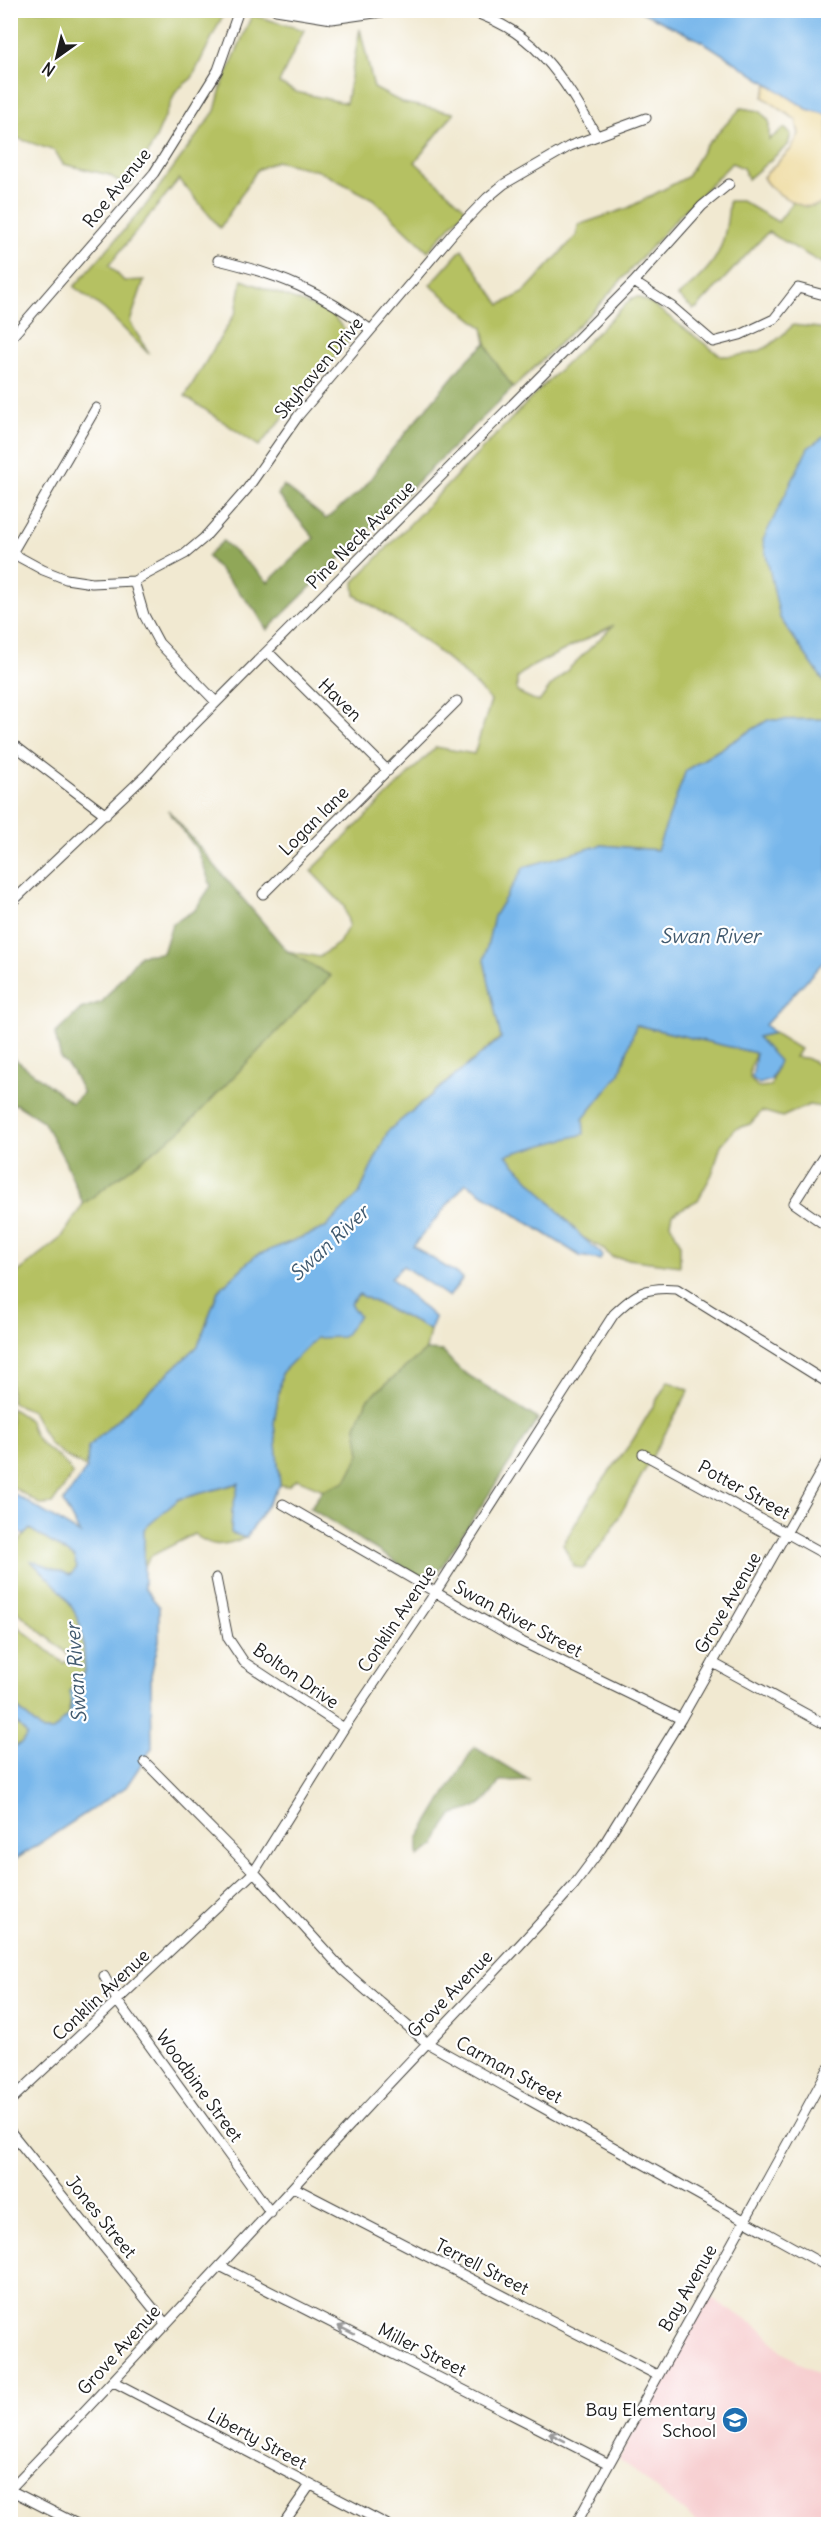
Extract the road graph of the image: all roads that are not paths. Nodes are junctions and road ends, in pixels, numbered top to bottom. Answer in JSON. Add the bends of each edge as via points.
{"nodes":[{"id":1,"x":238,"y":10,"type":"edge"},
{"id":2,"x":276,"y":10,"type":"edge"},
{"id":3,"x":396,"y":10,"type":"edge"},
{"id":4,"x":465,"y":10,"type":"edge"},
{"id":5,"x":646,"y":118,"type":"dead end"},
{"id":6,"x":596,"y":135,"type":"junction"},
{"id":7,"x":729,"y":184,"type":"dead end"},
{"id":8,"x":218,"y":260,"type":"dead end"},
{"id":9,"x":634,"y":282,"type":"junction"},
{"id":10,"x":828,"y":296,"type":"edge"},
{"id":11,"x":371,"y":330,"type":"junction"},
{"id":12,"x":10,"y":339,"type":"edge"},
{"id":13,"x":96,"y":408,"type":"dead end"},
{"id":14,"x":11,"y":553,"type":"edge"},
{"id":15,"x":134,"y":580,"type":"junction"},
{"id":16,"x":268,"y":652,"type":"junction"},
{"id":17,"x":457,"y":701,"type":"dead end"},
{"id":18,"x":216,"y":702,"type":"junction"},
{"id":19,"x":10,"y":742,"type":"edge"},
{"id":20,"x":388,"y":771,"type":"junction"},
{"id":21,"x":106,"y":814,"type":"junction"},
{"id":22,"x":263,"y":894,"type":"dead end"},
{"id":23,"x":10,"y":904,"type":"edge"},
{"id":24,"x":828,"y":1150,"type":"edge"},
{"id":25,"x":828,"y":1227,"type":"edge"},
{"id":26,"x":828,"y":1383,"type":"edge"},
{"id":27,"x":643,"y":1454,"type":"dead end"},
{"id":28,"x":828,"y":1459,"type":"edge"},
{"id":29,"x":283,"y":1504,"type":"dead end"},
{"id":30,"x":787,"y":1533,"type":"junction"},
{"id":31,"x":828,"y":1556,"type":"edge"},
{"id":32,"x":216,"y":1578,"type":"dead end"},
{"id":33,"x":435,"y":1593,"type":"junction"},
{"id":34,"x":713,"y":1663,"type":"junction"},
{"id":35,"x":681,"y":1719,"type":"junction"},
{"id":36,"x":828,"y":1726,"type":"edge"},
{"id":37,"x":344,"y":1728,"type":"junction"},
{"id":38,"x":145,"y":1762,"type":"dead end"},
{"id":39,"x":254,"y":1872,"type":"junction"},
{"id":40,"x":104,"y":1976,"type":"dead end"},
{"id":41,"x":118,"y":2002,"type":"junction"},
{"id":42,"x":427,"y":2043,"type":"junction"},
{"id":43,"x":828,"y":2069,"type":"edge"},
{"id":44,"x":10,"y":2101,"type":"edge"},
{"id":45,"x":10,"y":2131,"type":"edge"},
{"id":46,"x":293,"y":2187,"type":"junction"},
{"id":47,"x":271,"y":2213,"type":"junction"},
{"id":48,"x":746,"y":2221,"type":"junction"},
{"id":49,"x":220,"y":2266,"type":"junction"},
{"id":50,"x":828,"y":2267,"type":"edge"},
{"id":51,"x":165,"y":2323,"type":"junction"},
{"id":52,"x":657,"y":2375,"type":"junction"},
{"id":53,"x":114,"y":2382,"type":"junction"},
{"id":54,"x":609,"y":2464,"type":"junction"},
{"id":55,"x":310,"y":2485,"type":"junction"},
{"id":56,"x":10,"y":2489,"type":"edge"},
{"id":57,"x":76,"y":2524,"type":"edge"},
{"id":58,"x":283,"y":2524,"type":"edge"},
{"id":59,"x":386,"y":2524,"type":"edge"},
{"id":60,"x":576,"y":2524,"type":"edge"}],
"edges":[{"from":1,"to":12,"type":"street","name":"Roe Avenue","via":[[218,70],[154,173]]},
{"from":2,"to":3,"type":"street","via":[[332,19]]},
{"from":4,"to":6,"type":"street","via":[[508,27],[543,54]]},
{"from":5,"to":6,"type":"street","name":"Skyhaven Drive"},
{"from":6,"to":11,"type":"street","name":"Skyhaven Drive","via":[[551,156],[487,198]]},
{"from":7,"to":9,"type":"street","name":"Pine Neck Avenue","via":[[702,206]]},
{"from":8,"to":11,"type":"street","via":[[293,282],[343,308]]},
{"from":9,"to":10,"type":"street","via":[[714,342],[774,319],[798,288]]},
{"from":9,"to":16,"type":"street","name":"Pine Neck Avenue"},
{"from":11,"to":15,"type":"street","name":"Skyhaven Drive","via":[[298,416],[247,489],[204,538],[168,564]]},
{"from":13,"to":14,"type":"street"},
{"from":14,"to":15,"type":"street","name":"Skyhaven Drive","via":[[66,579],[92,583]]},
{"from":15,"to":18,"type":"street","via":[[144,615],[159,643]]},
{"from":16,"to":18,"type":"street","name":"Pine Neck Avenue"},
{"from":16,"to":20,"type":"street","name":"Haven"},
{"from":17,"to":20,"type":"street","name":"Logan lane"},
{"from":18,"to":21,"type":"street","name":"Pine Neck Avenue"},
{"from":19,"to":21,"type":"street"},
{"from":20,"to":22,"type":"street","name":"Logan lane"},
{"from":21,"to":23,"type":"street","name":"Pine Neck Avenue"},
{"from":24,"to":25,"type":"street","via":[[794,1203]]},
{"from":26,"to":33,"type":"street","name":"Conklin Avenue","via":[[677,1289],[649,1289],[633,1296],[614,1314]]},
{"from":27,"to":30,"type":"street","name":"Potter Street"},
{"from":28,"to":30,"type":"street","name":"Grove Avenue"},
{"from":29,"to":33,"type":"street","name":"Swan River Street"},
{"from":30,"to":31,"type":"street","name":"Potter Street"},
{"from":30,"to":34,"type":"street","name":"Grove Avenue"},
{"from":32,"to":37,"type":"street","name":"Bolton Drive","via":[[228,1638],[244,1662]]},
{"from":33,"to":35,"type":"street","name":"Swan River Street","via":[[518,1640]]},
{"from":33,"to":37,"type":"street","name":"Conklin Avenue"},
{"from":34,"to":35,"type":"street","name":"Grove Avenue"},
{"from":34,"to":36,"type":"street"},
{"from":35,"to":42,"type":"street","name":"Grove Avenue","via":[[601,1849],[574,1885]]},
{"from":37,"to":39,"type":"street","name":"Conklin Avenue"},
{"from":38,"to":39,"type":"street","name":"Carman Street"},
{"from":39,"to":41,"type":"street","name":"Conklin Avenue"},
{"from":39,"to":42,"type":"street","name":"Carman Street","via":[[343,1970]]},
{"from":40,"to":41,"type":"street","name":"Woodbine Street"},
{"from":41,"to":44,"type":"street","name":"Conklin Avenue"},
{"from":41,"to":47,"type":"street","name":"Woodbine Street"},
{"from":42,"to":46,"type":"street","name":"Grove Avenue"},
{"from":42,"to":48,"type":"street","name":"Carman Street"},
{"from":43,"to":48,"type":"street","name":"Bay Avenue"},
{"from":45,"to":51,"type":"street","name":"Jones Street"},
{"from":46,"to":47,"type":"street","name":"Grove Avenue"},
{"from":46,"to":52,"type":"street","name":"Terrell Street"},
{"from":47,"to":49,"type":"street","name":"Grove Avenue"},
{"from":48,"to":50,"type":"street","name":"Carman Street"},
{"from":48,"to":52,"type":"street","name":"Bay Avenue"},
{"from":49,"to":51,"type":"street","name":"Grove Avenue"},
{"from":54,"to":49,"type":"street","name":"Miller Street","one_way":true},
{"from":51,"to":53,"type":"street","name":"Grove Avenue"},
{"from":52,"to":54,"type":"street","name":"Bay Avenue"},
{"from":53,"to":55,"type":"street","name":"Liberty Street"},
{"from":53,"to":56,"type":"street","name":"Grove Avenue"},
{"from":54,"to":60,"type":"street","name":"Bay Avenue"},
{"from":55,"to":58,"type":"street"},
{"from":55,"to":59,"type":"street","name":"Liberty Street"},
{"from":56,"to":57,"type":"street"}]}
